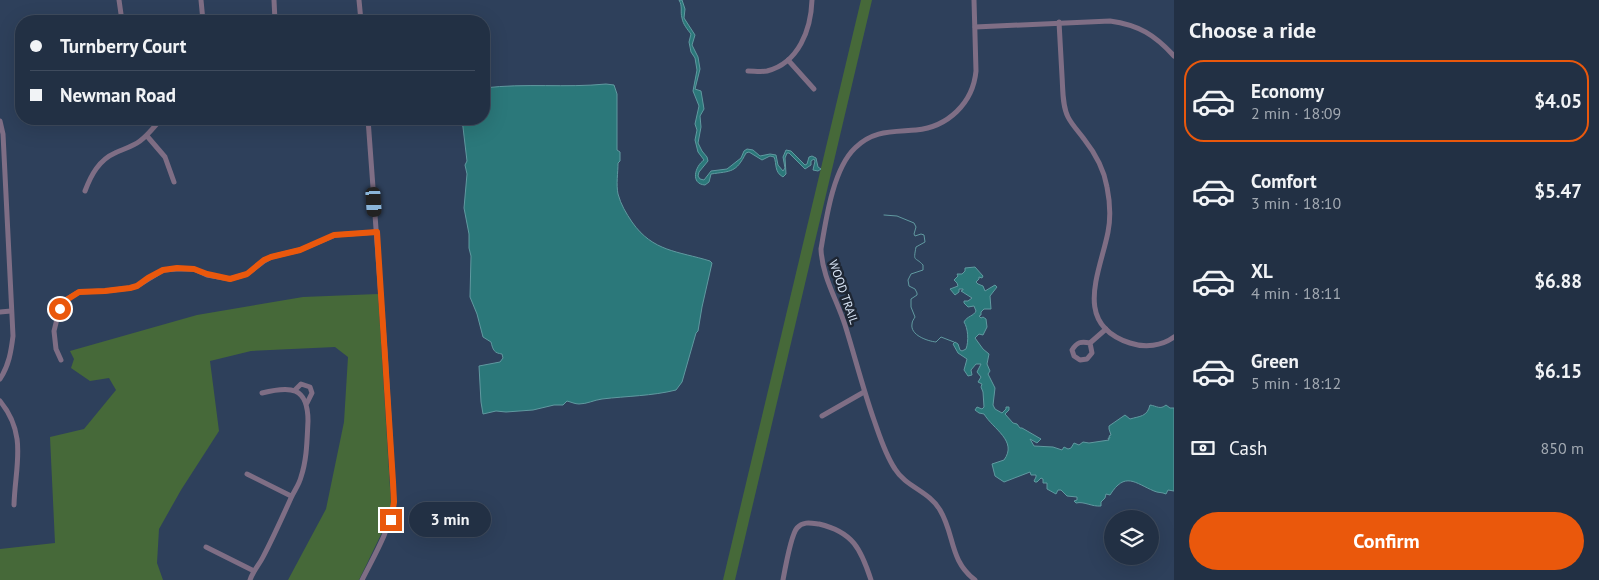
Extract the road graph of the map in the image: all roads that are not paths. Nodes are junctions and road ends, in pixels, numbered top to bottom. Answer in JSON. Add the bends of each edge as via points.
{"nodes":[{"id":1,"x":119,"y":0,"type":"edge"},
{"id":2,"x":201,"y":0,"type":"edge"},
{"id":3,"x":274,"y":0,"type":"edge"},
{"id":4,"x":359,"y":0,"type":"edge"},
{"id":5,"x":812,"y":0,"type":"edge"},
{"id":6,"x":974,"y":0,"type":"edge"},
{"id":7,"x":121,"y":15,"type":"edge"},
{"id":8,"x":202,"y":15,"type":"edge"},
{"id":9,"x":275,"y":15,"type":"edge"},
{"id":10,"x":360,"y":15,"type":"edge"},
{"id":11,"x":1059,"y":22,"type":"junction"},
{"id":12,"x":975,"y":27,"type":"junction"},
{"id":13,"x":1174,"y":56,"type":"edge"},
{"id":14,"x":788,"y":60,"type":"junction"},
{"id":15,"x":748,"y":71,"type":"dead end"},
{"id":16,"x":814,"y":90,"type":"dead end"},
{"id":17,"x":0,"y":121,"type":"edge"},
{"id":18,"x":156,"y":125,"type":"edge"},
{"id":19,"x":368,"y":125,"type":"edge"},
{"id":20,"x":147,"y":136,"type":"junction"},
{"id":21,"x":3,"y":170,"type":"edge"},
{"id":22,"x":174,"y":182,"type":"dead end"},
{"id":23,"x":85,"y":191,"type":"dead end"},
{"id":24,"x":377,"y":232,"type":"junction"},
{"id":25,"x":0,"y":239,"type":"edge"},
{"id":26,"x":8,"y":239,"type":"junction"},
{"id":27,"x":11,"y":311,"type":"junction"},
{"id":28,"x":0,"y":312,"type":"edge"},
{"id":29,"x":1106,"y":328,"type":"junction"},
{"id":30,"x":1174,"y":337,"type":"edge"},
{"id":31,"x":1090,"y":343,"type":"dead end"},
{"id":32,"x":61,"y":360,"type":"dead end"},
{"id":33,"x":0,"y":378,"type":"edge"},
{"id":34,"x":295,"y":390,"type":"junction"},
{"id":35,"x":864,"y":392,"type":"junction"},
{"id":36,"x":262,"y":393,"type":"dead end"},
{"id":37,"x":0,"y":402,"type":"edge"},
{"id":38,"x":307,"y":403,"type":"junction"},
{"id":39,"x":822,"y":416,"type":"dead end"},
{"id":40,"x":247,"y":474,"type":"dead end"},
{"id":41,"x":291,"y":496,"type":"junction"},
{"id":42,"x":14,"y":505,"type":"dead end"},
{"id":43,"x":206,"y":547,"type":"dead end"},
{"id":44,"x":254,"y":571,"type":"junction"},
{"id":45,"x":250,"y":580,"type":"edge"},
{"id":46,"x":362,"y":580,"type":"edge"},
{"id":47,"x":783,"y":580,"type":"edge"},
{"id":48,"x":871,"y":580,"type":"edge"},
{"id":49,"x":975,"y":580,"type":"edge"}],
"edges":[{"from":1,"to":7,"type":"street"},
{"from":2,"to":8,"type":"street"},
{"from":3,"to":9,"type":"street"},
{"from":4,"to":10,"type":"street"},
{"from":5,"to":14,"type":"street","via":[[810,22],[804,38]]},
{"from":6,"to":12,"type":"street","name":"WOOD TRAIL"},
{"from":11,"to":12,"type":"street"},
{"from":11,"to":13,"type":"street","via":[[1128,24],[1147,32]]},
{"from":11,"to":29,"type":"street","via":[[1068,117],[1099,162],[1107,184],[1110,205],[1108,232],[1094,291],[1096,312]]},
{"from":12,"to":35,"type":"street","name":"WOOD TRAIL","via":[[975,81],[959,110],[948,119],[925,128],[883,132],[868,138],[844,162],[836,181],[821,256]]},
{"from":14,"to":15,"type":"street","via":[[766,71]]},
{"from":14,"to":16,"type":"street"},
{"from":17,"to":21,"type":"street"},
{"from":18,"to":20,"type":"street"},
{"from":19,"to":24,"type":"street"},
{"from":20,"to":22,"type":"street","via":[[165,157]]},
{"from":20,"to":23,"type":"street","via":[[106,157]]},
{"from":21,"to":26,"type":"street"},
{"from":24,"to":32,"type":"street","via":[[334,235],[300,250],[271,257],[247,274],[230,279],[177,268],[163,270],[130,288],[79,292],[68,299],[57,319],[54,332]]},
{"from":24,"to":46,"type":"street","via":[[394,502],[386,534]]},
{"from":25,"to":26,"type":"street"},
{"from":26,"to":27,"type":"street"},
{"from":27,"to":28,"type":"street"},
{"from":27,"to":33,"type":"street","via":[[11,355]]},
{"from":29,"to":30,"type":"street","via":[[1122,340],[1149,346]]},
{"from":29,"to":31,"type":"street"},
{"from":34,"to":36,"type":"street"},
{"from":34,"to":38,"type":"street"},
{"from":34,"to":38,"type":"street","via":[[301,384],[310,387],[312,393]]},
{"from":35,"to":39,"type":"street"},
{"from":35,"to":49,"type":"street","name":"WOOD TRAIL","via":[[893,466],[905,482],[939,508],[958,563]]},
{"from":37,"to":42,"type":"street","via":[[15,425],[19,443]]},
{"from":38,"to":41,"type":"street","via":[[306,457],[300,480]]},
{"from":40,"to":41,"type":"street"},
{"from":41,"to":44,"type":"street"},
{"from":43,"to":44,"type":"street"},
{"from":44,"to":45,"type":"street"},
{"from":47,"to":48,"type":"street","via":[[795,530],[810,522],[836,529],[850,538],[864,558]]}]}
